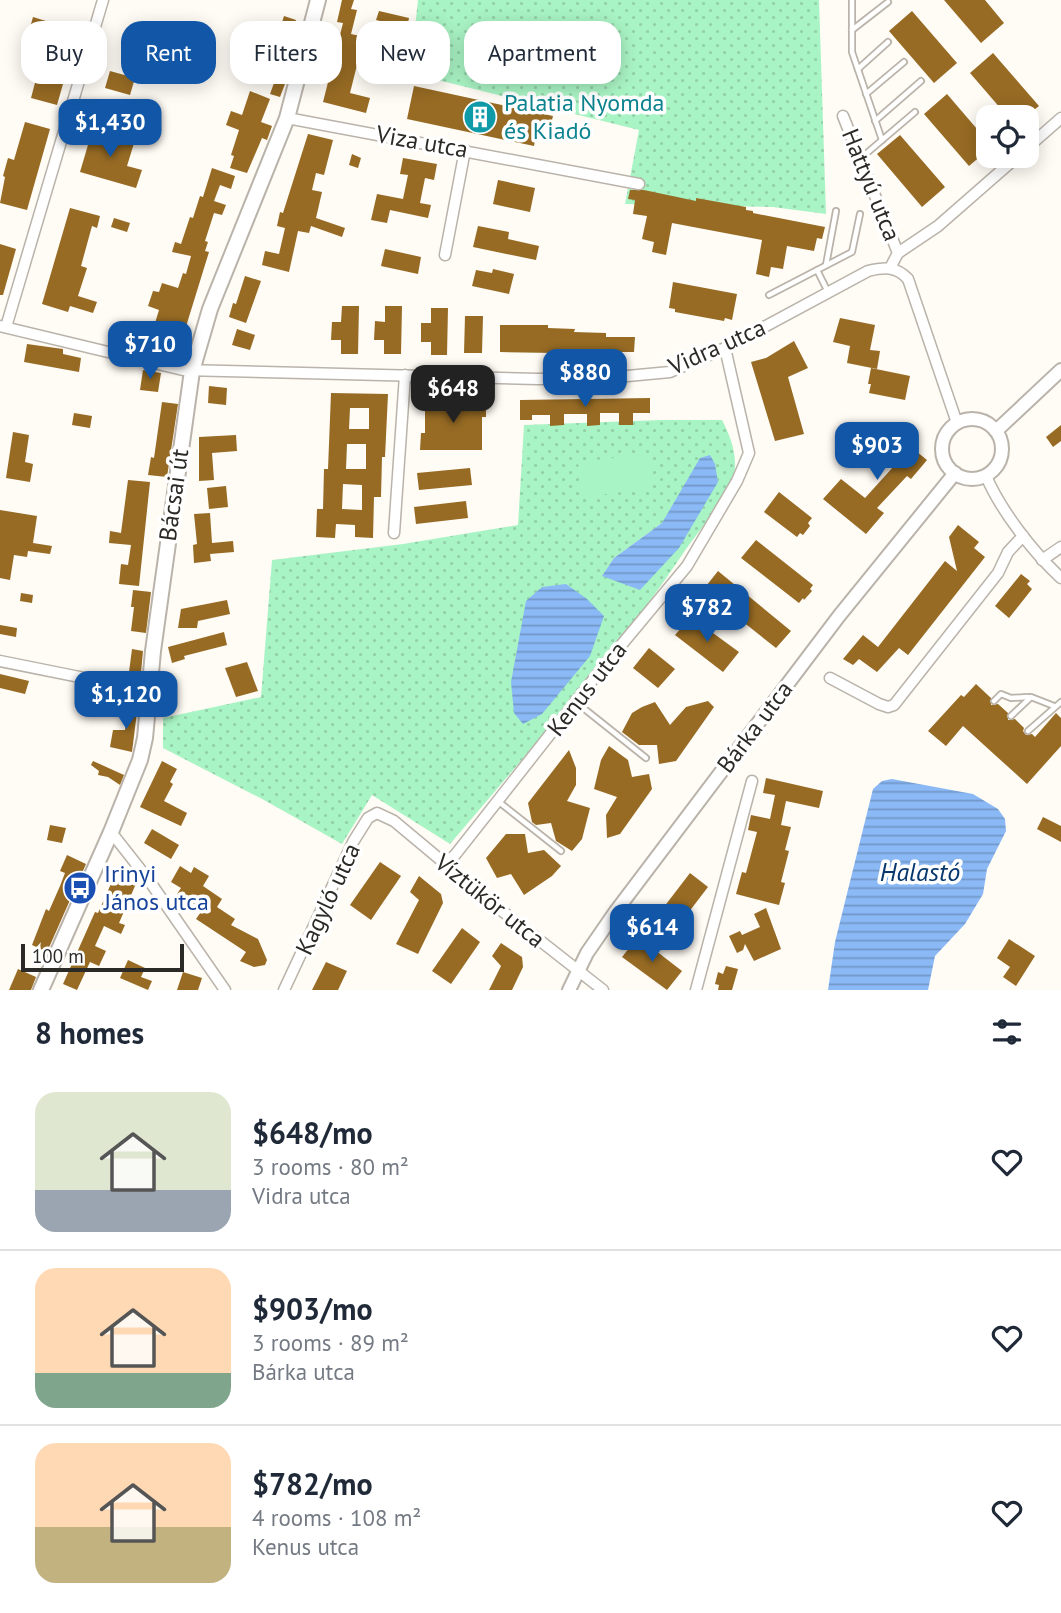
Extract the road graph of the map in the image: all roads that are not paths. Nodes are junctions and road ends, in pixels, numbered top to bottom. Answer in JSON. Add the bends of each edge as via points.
{"nodes":[{"id":1,"x":103,"y":0,"type":"edge"},
{"id":2,"x":318,"y":0,"type":"edge"},
{"id":3,"x":852,"y":0,"type":"edge"},
{"id":4,"x":888,"y":2,"type":"dead end"},
{"id":5,"x":851,"y":31,"type":"junction"},
{"id":6,"x":888,"y":42,"type":"dead end"},
{"id":7,"x":904,"y":62,"type":"dead end"},
{"id":8,"x":858,"y":69,"type":"junction"},
{"id":9,"x":921,"y":81,"type":"dead end"},
{"id":10,"x":866,"y":94,"type":"junction"},
{"id":11,"x":915,"y":112,"type":"dead end"},
{"id":12,"x":843,"y":116,"type":"dead end"},
{"id":13,"x":286,"y":118,"type":"junction"},
{"id":14,"x":1061,"y":118,"type":"edge"},
{"id":15,"x":875,"y":121,"type":"junction"},
{"id":16,"x":1039,"y":137,"type":"edge"},
{"id":17,"x":882,"y":140,"type":"junction"},
{"id":18,"x":465,"y":150,"type":"junction"},
{"id":19,"x":860,"y":159,"type":"junction"},
{"id":20,"x":1004,"y":168,"type":"edge"},
{"id":21,"x":639,"y":184,"type":"dead end"},
{"id":22,"x":836,"y":211,"type":"dead end"},
{"id":23,"x":860,"y":214,"type":"dead end"},
{"id":24,"x":898,"y":253,"type":"junction"},
{"id":25,"x":445,"y":255,"type":"dead end"},
{"id":26,"x":826,"y":265,"type":"junction"},
{"id":27,"x":890,"y":268,"type":"junction"},
{"id":28,"x":817,"y":270,"type":"junction"},
{"id":29,"x":828,"y":293,"type":"junction"},
{"id":30,"x":769,"y":295,"type":"dead end"},
{"id":31,"x":3,"y":327,"type":"edge"},
{"id":32,"x":725,"y":348,"type":"junction"},
{"id":33,"x":1061,"y":370,"type":"edge"},
{"id":34,"x":192,"y":371,"type":"junction"},
{"id":35,"x":405,"y":375,"type":"junction"},
{"id":36,"x":957,"y":423,"type":"junction"},
{"id":37,"x":996,"y":431,"type":"junction"},
{"id":38,"x":955,"y":474,"type":"junction"},
{"id":39,"x":986,"y":476,"type":"junction"},
{"id":40,"x":394,"y":533,"type":"dead end"},
{"id":41,"x":1023,"y":536,"type":"junction"},
{"id":42,"x":1061,"y":547,"type":"edge"},
{"id":43,"x":1042,"y":560,"type":"junction"},
{"id":44,"x":1061,"y":578,"type":"edge"},
{"id":45,"x":0,"y":661,"type":"edge"},
{"id":46,"x":830,"y":678,"type":"dead end"},
{"id":47,"x":149,"y":691,"type":"junction"},
{"id":48,"x":1031,"y":697,"type":"junction"},
{"id":49,"x":994,"y":701,"type":"dead end"},
{"id":50,"x":576,"y":702,"type":"junction"},
{"id":51,"x":1061,"y":702,"type":"edge"},
{"id":52,"x":1054,"y":706,"type":"junction"},
{"id":53,"x":1011,"y":716,"type":"dead end"},
{"id":54,"x":1028,"y":731,"type":"dead end"},
{"id":55,"x":646,"y":758,"type":"dead end"},
{"id":56,"x":752,"y":782,"type":"dead end"},
{"id":57,"x":498,"y":802,"type":"junction"},
{"id":58,"x":377,"y":813,"type":"joint"},
{"id":59,"x":111,"y":831,"type":"junction"},
{"id":60,"x":561,"y":851,"type":"dead end"},
{"id":61,"x":445,"y":864,"type":"junction"},
{"id":62,"x":578,"y":970,"type":"junction"},
{"id":63,"x":41,"y":990,"type":"edge"},
{"id":64,"x":225,"y":990,"type":"edge"},
{"id":65,"x":284,"y":990,"type":"edge"},
{"id":66,"x":569,"y":990,"type":"edge"},
{"id":67,"x":603,"y":990,"type":"edge"},
{"id":68,"x":696,"y":990,"type":"edge"}],
"edges":[{"from":1,"to":31,"type":"street"},
{"from":2,"to":13,"type":"main road","name":"Bácsai út"},
{"from":3,"to":5,"type":"lane"},
{"from":4,"to":5,"type":"lane"},
{"from":5,"to":8,"type":"lane"},
{"from":6,"to":8,"type":"lane"},
{"from":7,"to":10,"type":"lane"},
{"from":8,"to":10,"type":"lane"},
{"from":9,"to":15,"type":"lane"},
{"from":10,"to":15,"type":"lane"},
{"from":11,"to":17,"type":"lane"},
{"from":12,"to":19,"type":"street","name":"Hattyú utca"},
{"from":13,"to":18,"type":"street","name":"Viza utca"},
{"from":13,"to":34,"type":"main road","name":"Bácsai út","via":[[210,309]]},
{"from":14,"to":16,"type":"street"},
{"from":15,"to":17,"type":"lane"},
{"from":17,"to":19,"type":"lane"},
{"from":18,"to":21,"type":"street","name":"Viza utca"},
{"from":18,"to":25,"type":"street"},
{"from":19,"to":24,"type":"street","name":"Hattyú utca"},
{"from":20,"to":24,"type":"street","via":[[938,226]]},
{"from":22,"to":26,"type":"lane"},
{"from":23,"to":26,"type":"lane","via":[[852,252]]},
{"from":24,"to":27,"type":"street"},
{"from":26,"to":28,"type":"lane"},
{"from":27,"to":29,"type":"street","name":"Vidra utca","via":[[868,271]]},
{"from":27,"to":36,"type":"street","name":"Hattyú utca","via":[[908,279]]},
{"from":28,"to":29,"type":"lane"},
{"from":28,"to":30,"type":"lane"},
{"from":29,"to":32,"type":"street","name":"Vidra utca"},
{"from":31,"to":34,"type":"street","name":"Vidra utca"},
{"from":32,"to":35,"type":"street","name":"Vidra utca","via":[[670,372],[606,379]]},
{"from":32,"to":50,"type":"street","name":"Kenus utca","via":[[749,453],[687,566]]},
{"from":33,"to":37,"type":"street"},
{"from":34,"to":35,"type":"street","name":"Vidra utca"},
{"from":34,"to":47,"type":"main road","name":"Bácsai út"},
{"from":35,"to":40,"type":"street"},
{"from":36,"to":37,"type":"street","via":[[980,420]]},
{"from":36,"to":38,"type":"street","via":[[946,433],[942,450]]},
{"from":37,"to":39,"type":"street","via":[[1000,457]]},
{"from":38,"to":39,"type":"street","via":[[973,479]]},
{"from":38,"to":62,"type":"street","name":"Bárka utca","via":[[839,616],[616,911]]},
{"from":39,"to":41,"type":"street"},
{"from":41,"to":43,"type":"street"},
{"from":41,"to":46,"type":"street","via":[[894,705],[879,704]]},
{"from":42,"to":43,"type":"street"},
{"from":43,"to":44,"type":"street"},
{"from":45,"to":47,"type":"street"},
{"from":47,"to":59,"type":"main road","name":"Bácsai út","via":[[140,760]]},
{"from":48,"to":49,"type":"lane","via":[[1001,694]]},
{"from":48,"to":52,"type":"lane"},
{"from":48,"to":53,"type":"lane"},
{"from":50,"to":55,"type":"lane"},
{"from":50,"to":57,"type":"street","name":"Kenus utca"},
{"from":51,"to":52,"type":"lane"},
{"from":52,"to":54,"type":"lane"},
{"from":56,"to":68,"type":"street"},
{"from":57,"to":60,"type":"lane"},
{"from":57,"to":61,"type":"street","name":"Kenus utca"},
{"from":58,"to":61,"type":"street","name":"Víztükör utca","via":[[394,821]]},
{"from":58,"to":65,"type":"street","name":"Kagyló utca","via":[[368,818],[353,842]]},
{"from":59,"to":63,"type":"main road","name":"Bácsai út"},
{"from":59,"to":64,"type":"street"},
{"from":61,"to":62,"type":"street","name":"Víztükör utca"},
{"from":62,"to":66,"type":"street","name":"Bárka utca"},
{"from":62,"to":67,"type":"street","name":"Víztükör utca"}]}
